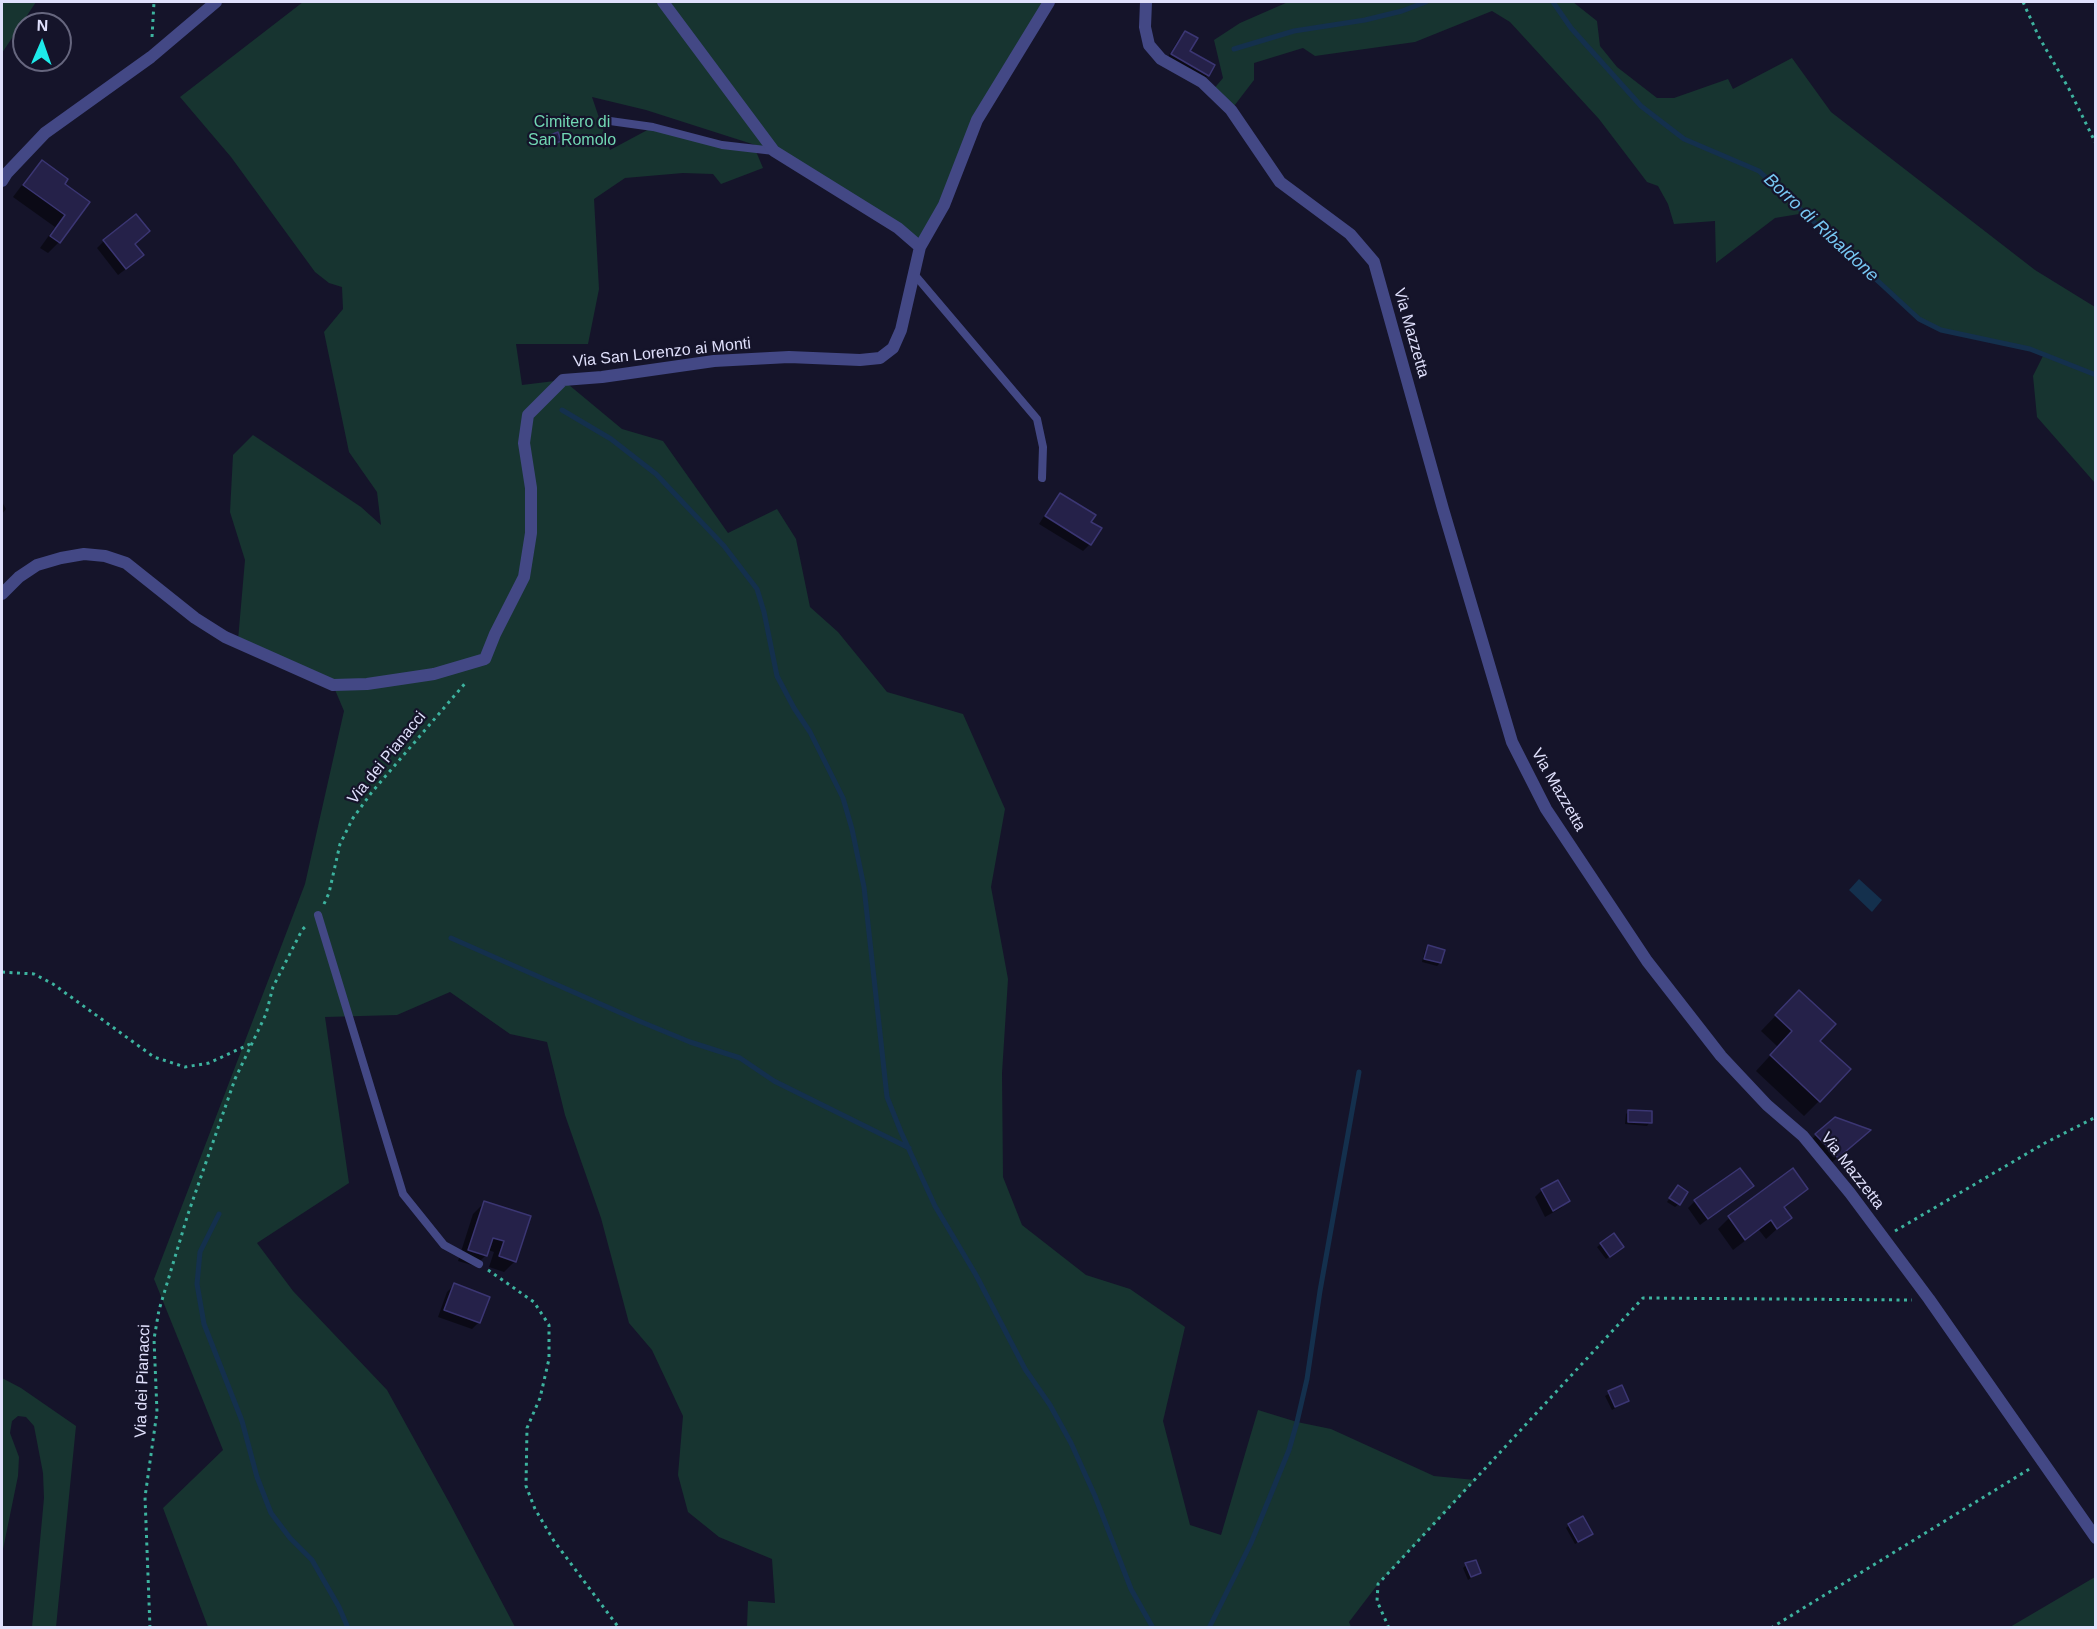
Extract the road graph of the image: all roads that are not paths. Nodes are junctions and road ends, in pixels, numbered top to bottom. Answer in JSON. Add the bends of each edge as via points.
{"nodes":[{"id":1,"x":216,"y":2,"type":"edge"},
{"id":2,"x":663,"y":2,"type":"edge"},
{"id":3,"x":1049,"y":2,"type":"edge"},
{"id":4,"x":1146,"y":2,"type":"edge"},
{"id":5,"x":610,"y":121,"type":"dead end"},
{"id":6,"x":774,"y":152,"type":"junction"},
{"id":7,"x":2,"y":181,"type":"edge"},
{"id":8,"x":920,"y":247,"type":"junction"},
{"id":9,"x":914,"y":274,"type":"junction"},
{"id":10,"x":1042,"y":478,"type":"dead end"},
{"id":11,"x":2,"y":594,"type":"edge"},
{"id":12,"x":318,"y":915,"type":"road end"},
{"id":13,"x":479,"y":1264,"type":"road end"},
{"id":14,"x":2096,"y":1538,"type":"edge"}],
"edges":[{"from":1,"to":7,"type":"street","via":[[151,57],[45,133]]},
{"from":2,"to":6,"type":"street"},
{"from":3,"to":8,"type":"street","name":"Via San Lorenzo ai Monti","via":[[977,120],[944,205]]},
{"from":4,"to":14,"type":"street","name":"Via Mazzetta","via":[[1144,27],[1149,45],[1161,59],[1202,82],[1231,110],[1280,182],[1350,234],[1374,262],[1512,742],[1546,808],[1647,961],[1714,1047],[1767,1106],[1803,1136],[1850,1193]]},
{"from":5,"to":6,"type":"lane"},
{"from":6,"to":8,"type":"street","via":[[898,228]]},
{"from":8,"to":9,"type":"street","name":"Via San Lorenzo ai Monti"},
{"from":9,"to":10,"type":"lane","via":[[1037,419],[1043,447]]},
{"from":9,"to":11,"type":"street","name":"Via San Lorenzo ai Monti","via":[[894,348],[880,358],[714,361],[563,380],[528,415],[524,443],[531,488],[531,533],[524,577],[485,659],[434,674],[333,686],[225,637],[126,563],[105,556],[84,554],[37,565]]},
{"from":12,"to":13,"type":"lane","via":[[403,1194],[444,1245]]}]}
